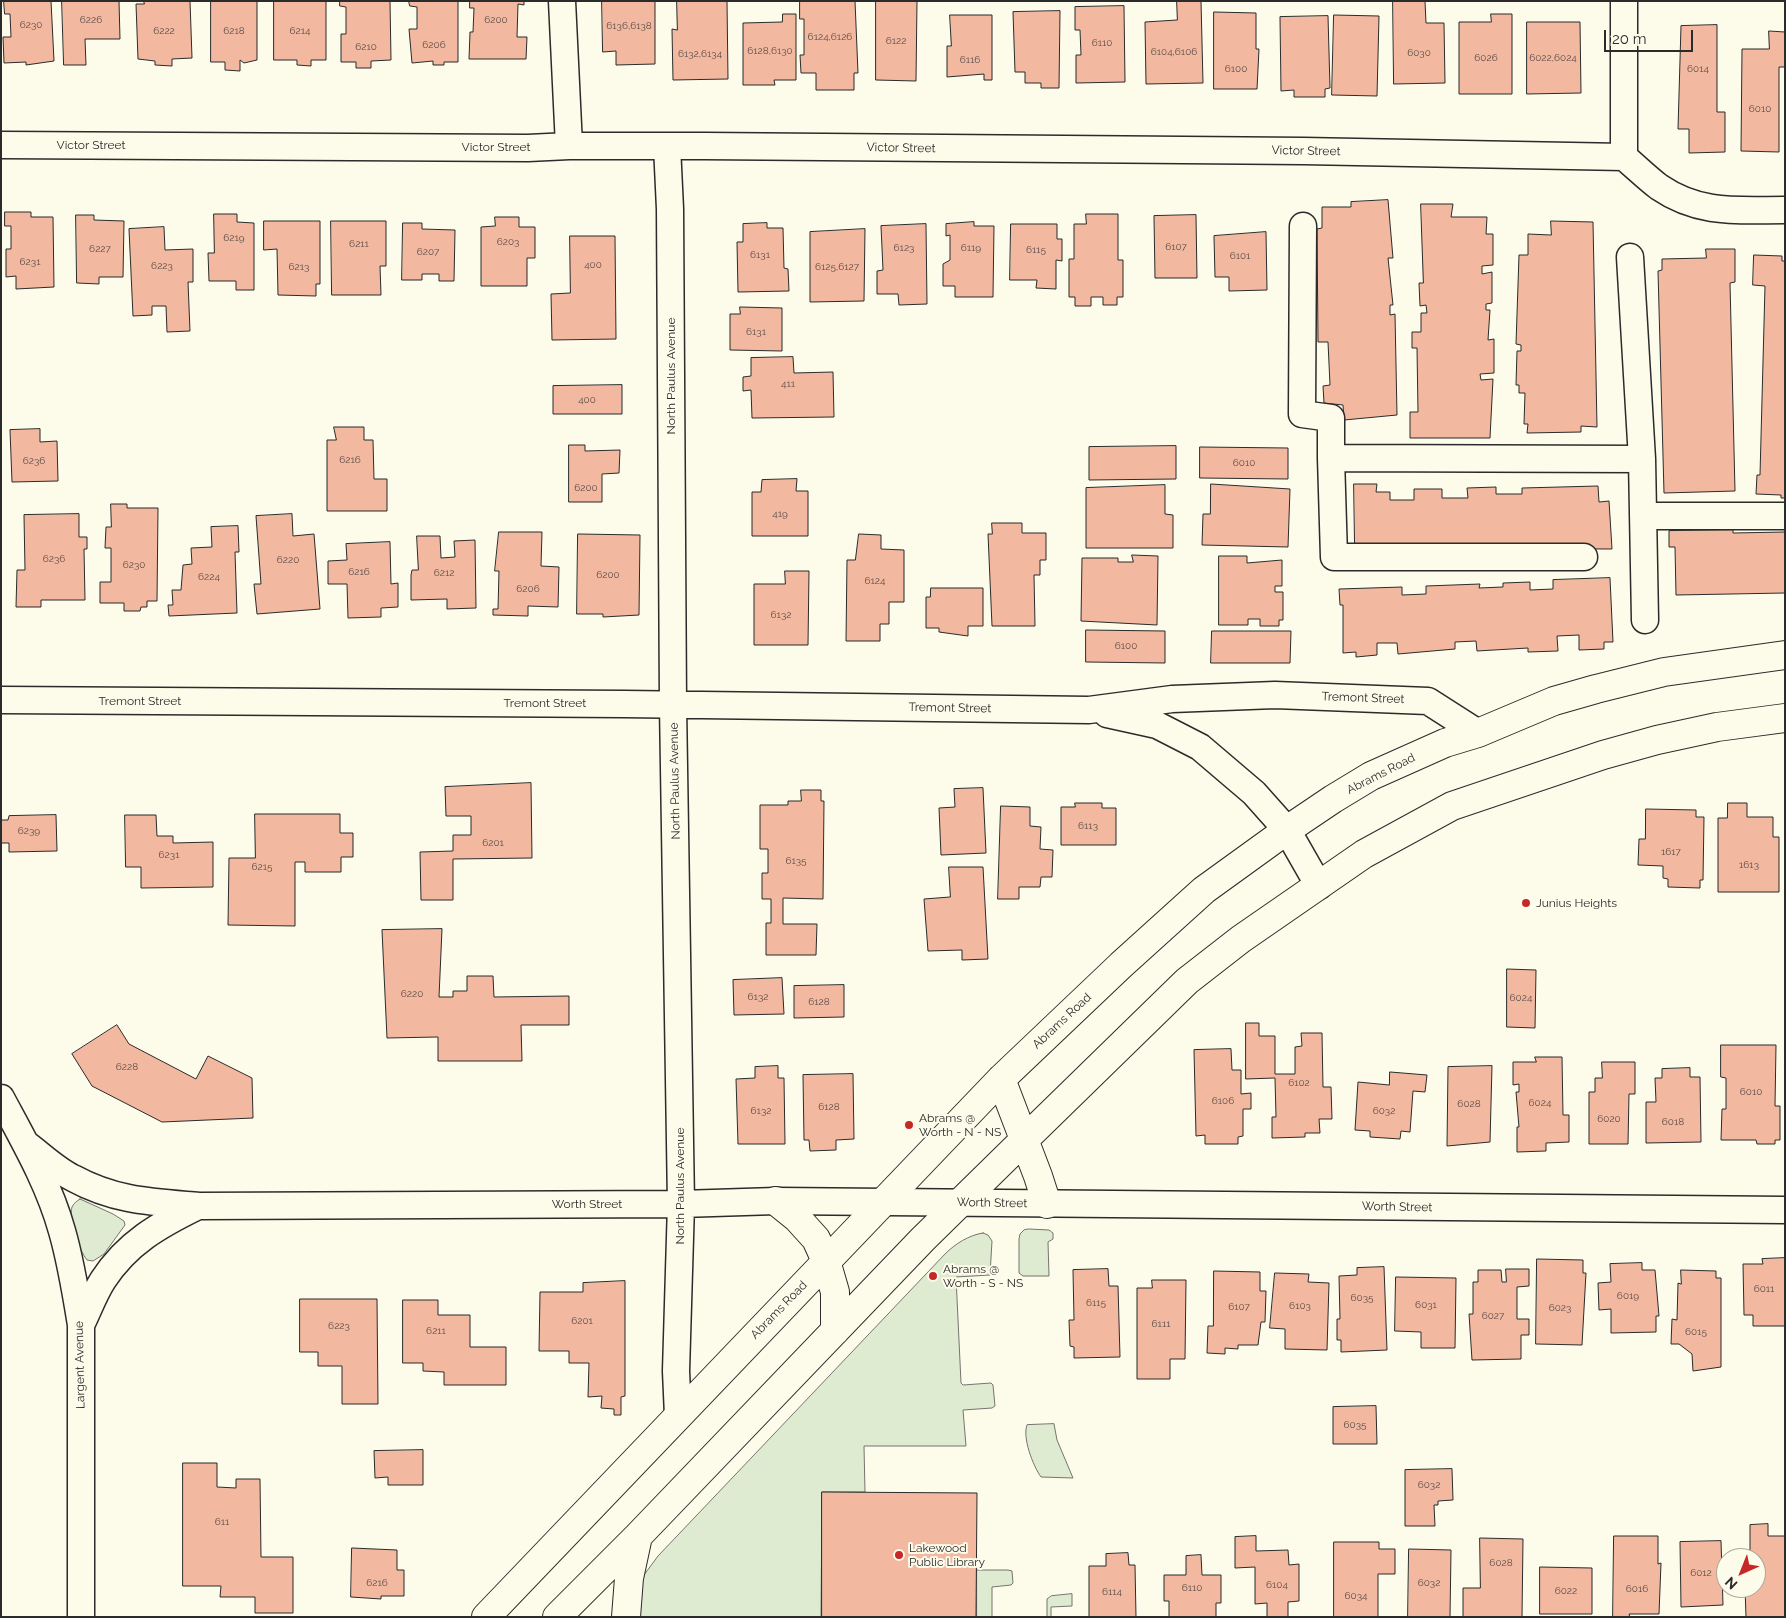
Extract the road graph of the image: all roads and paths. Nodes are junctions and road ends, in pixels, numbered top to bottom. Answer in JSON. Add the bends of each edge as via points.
{"nodes":[{"id":1,"x":562,"y":1,"type":"edge"},
{"id":2,"x":1624,"y":1,"type":"edge"},
{"id":3,"x":1,"y":145,"type":"edge"},
{"id":4,"x":569,"y":146,"type":"junction"},
{"id":5,"x":666,"y":146,"type":"junction"},
{"id":6,"x":1624,"y":157,"type":"junction"},
{"id":7,"x":1785,"y":210,"type":"edge"},
{"id":8,"x":1303,"y":226,"type":"dead end"},
{"id":9,"x":1630,"y":256,"type":"dead end"},
{"id":10,"x":1331,"y":458,"type":"junction"},
{"id":11,"x":1642,"y":459,"type":"junction"},
{"id":12,"x":1643,"y":516,"type":"junction"},
{"id":13,"x":1785,"y":516,"type":"edge"},
{"id":14,"x":1584,"y":558,"type":"dead end"},
{"id":15,"x":1645,"y":620,"type":"dead end"},
{"id":16,"x":1785,"y":655,"type":"edge"},
{"id":17,"x":1,"y":700,"type":"edge"},
{"id":18,"x":674,"y":705,"type":"junction"},
{"id":19,"x":1089,"y":710,"type":"junction"},
{"id":20,"x":1785,"y":718,"type":"edge"},
{"id":21,"x":1478,"y":734,"type":"junction"},
{"id":22,"x":1287,"y":830,"type":"junction"},
{"id":23,"x":1319,"y":886,"type":"junction"},
{"id":24,"x":1000,"y":1079,"type":"junction"},
{"id":25,"x":1,"y":1098,"type":"edge"},
{"id":26,"x":1024,"y":1140,"type":"junction"},
{"id":27,"x":26,"y":1144,"type":"junction"},
{"id":28,"x":776,"y":1201,"type":"junction"},
{"id":29,"x":884,"y":1202,"type":"junction"},
{"id":30,"x":961,"y":1202,"type":"junction"},
{"id":31,"x":681,"y":1204,"type":"junction"},
{"id":32,"x":1047,"y":1204,"type":"junction"},
{"id":33,"x":199,"y":1206,"type":"junction"},
{"id":34,"x":1785,"y":1210,"type":"edge"},
{"id":35,"x":826,"y":1261,"type":"junction"},
{"id":36,"x":81,"y":1325,"type":"junction"},
{"id":37,"x":834,"y":1331,"type":"junction"},
{"id":38,"x":678,"y":1416,"type":"junction"},
{"id":39,"x":638,"y":1536,"type":"junction"},
{"id":40,"x":500,"y":1612,"type":"edge"},
{"id":41,"x":81,"y":1617,"type":"edge"},
{"id":42,"x":557,"y":1617,"type":"edge"},
{"id":43,"x":626,"y":1617,"type":"edge"}],
"edges":[{"from":1,"to":4,"type":"street"},
{"from":2,"to":6,"type":"street"},
{"from":3,"to":4,"type":"street","name":"Victor Street"},
{"from":4,"to":5,"type":"street","name":"Victor Street"},
{"from":5,"to":6,"type":"street","name":"Victor Street"},
{"from":5,"to":18,"type":"street","name":"North Paulus Avenue","via":[[670,229]]},
{"from":6,"to":7,"type":"street","via":[[1659,186],[1684,201],[1718,210]]},
{"from":8,"to":10,"type":"street","via":[[1302,414],[1330,418]]},
{"from":9,"to":11,"type":"street"},
{"from":10,"to":11,"type":"street"},
{"from":10,"to":14,"type":"street","via":[[1334,556]]},
{"from":11,"to":12,"type":"street"},
{"from":12,"to":13,"type":"street"},
{"from":12,"to":15,"type":"street"},
{"from":16,"to":21,"type":"main road","name":"Abrams Road","via":[[1664,672],[1596,689],[1554,701]]},
{"from":17,"to":18,"type":"street","name":"Tremont Street"},
{"from":18,"to":19,"type":"street","name":"Tremont Street"},
{"from":18,"to":31,"type":"street","name":"North Paulus Avenue"},
{"from":19,"to":21,"type":"street","name":"Tremont Street","via":[[1172,699],[1274,695],[1428,701]]},
{"from":19,"to":22,"type":"street","name":"Tremont Street","via":[[1157,725],[1200,747],[1254,793]]},
{"from":20,"to":23,"type":"main road","via":[[1717,727],[1657,740],[1452,806],[1364,854]]},
{"from":21,"to":22,"type":"main road","name":"Abrams Road","via":[[1445,743],[1372,776]]},
{"from":22,"to":23,"type":"street","name":"Tremont Street"},
{"from":22,"to":24,"type":"main road","name":"Abrams Road","via":[[1204,890]]},
{"from":23,"to":26,"type":"main road","via":[[1241,939],[1187,981]]},
{"from":24,"to":26,"type":"main road"},
{"from":24,"to":29,"type":"main road","name":"Abrams Road"},
{"from":25,"to":27,"type":"street","name":"Largent Avenue"},
{"from":26,"to":30,"type":"main road"},
{"from":26,"to":32,"type":"main road"},
{"from":27,"to":33,"type":"street","name":"Worth Street","via":[[71,1178],[111,1195]]},
{"from":27,"to":36,"type":"street","name":"Largent Avenue","via":[[62,1230]]},
{"from":28,"to":29,"type":"street","name":"Worth Street"},
{"from":28,"to":31,"type":"street","name":"Worth Street"},
{"from":28,"to":35,"type":"main road","via":[[816,1239]]},
{"from":29,"to":30,"type":"street","name":"Worth Street"},
{"from":29,"to":35,"type":"main road","name":"Abrams Road"},
{"from":30,"to":32,"type":"street","name":"Worth Street"},
{"from":30,"to":37,"type":"main road"},
{"from":31,"to":33,"type":"street","name":"Worth Street"},
{"from":31,"to":38,"type":"street","name":"North Paulus Avenue","via":[[676,1371]]},
{"from":32,"to":34,"type":"street","name":"Worth Street"},
{"from":33,"to":36,"type":"street","name":"Worth Street","via":[[144,1236],[117,1261],[102,1281]]},
{"from":35,"to":37,"type":"main road","via":[[835,1292]]},
{"from":35,"to":38,"type":"main road","name":"Abrams Road"},
{"from":36,"to":41,"type":"street","name":"Largent Avenue"},
{"from":37,"to":39,"type":"main road"},
{"from":38,"to":40,"type":"main road","name":"Abrams Road"},
{"from":39,"to":42,"type":"main road"},
{"from":39,"to":43,"type":"main road"}]}
